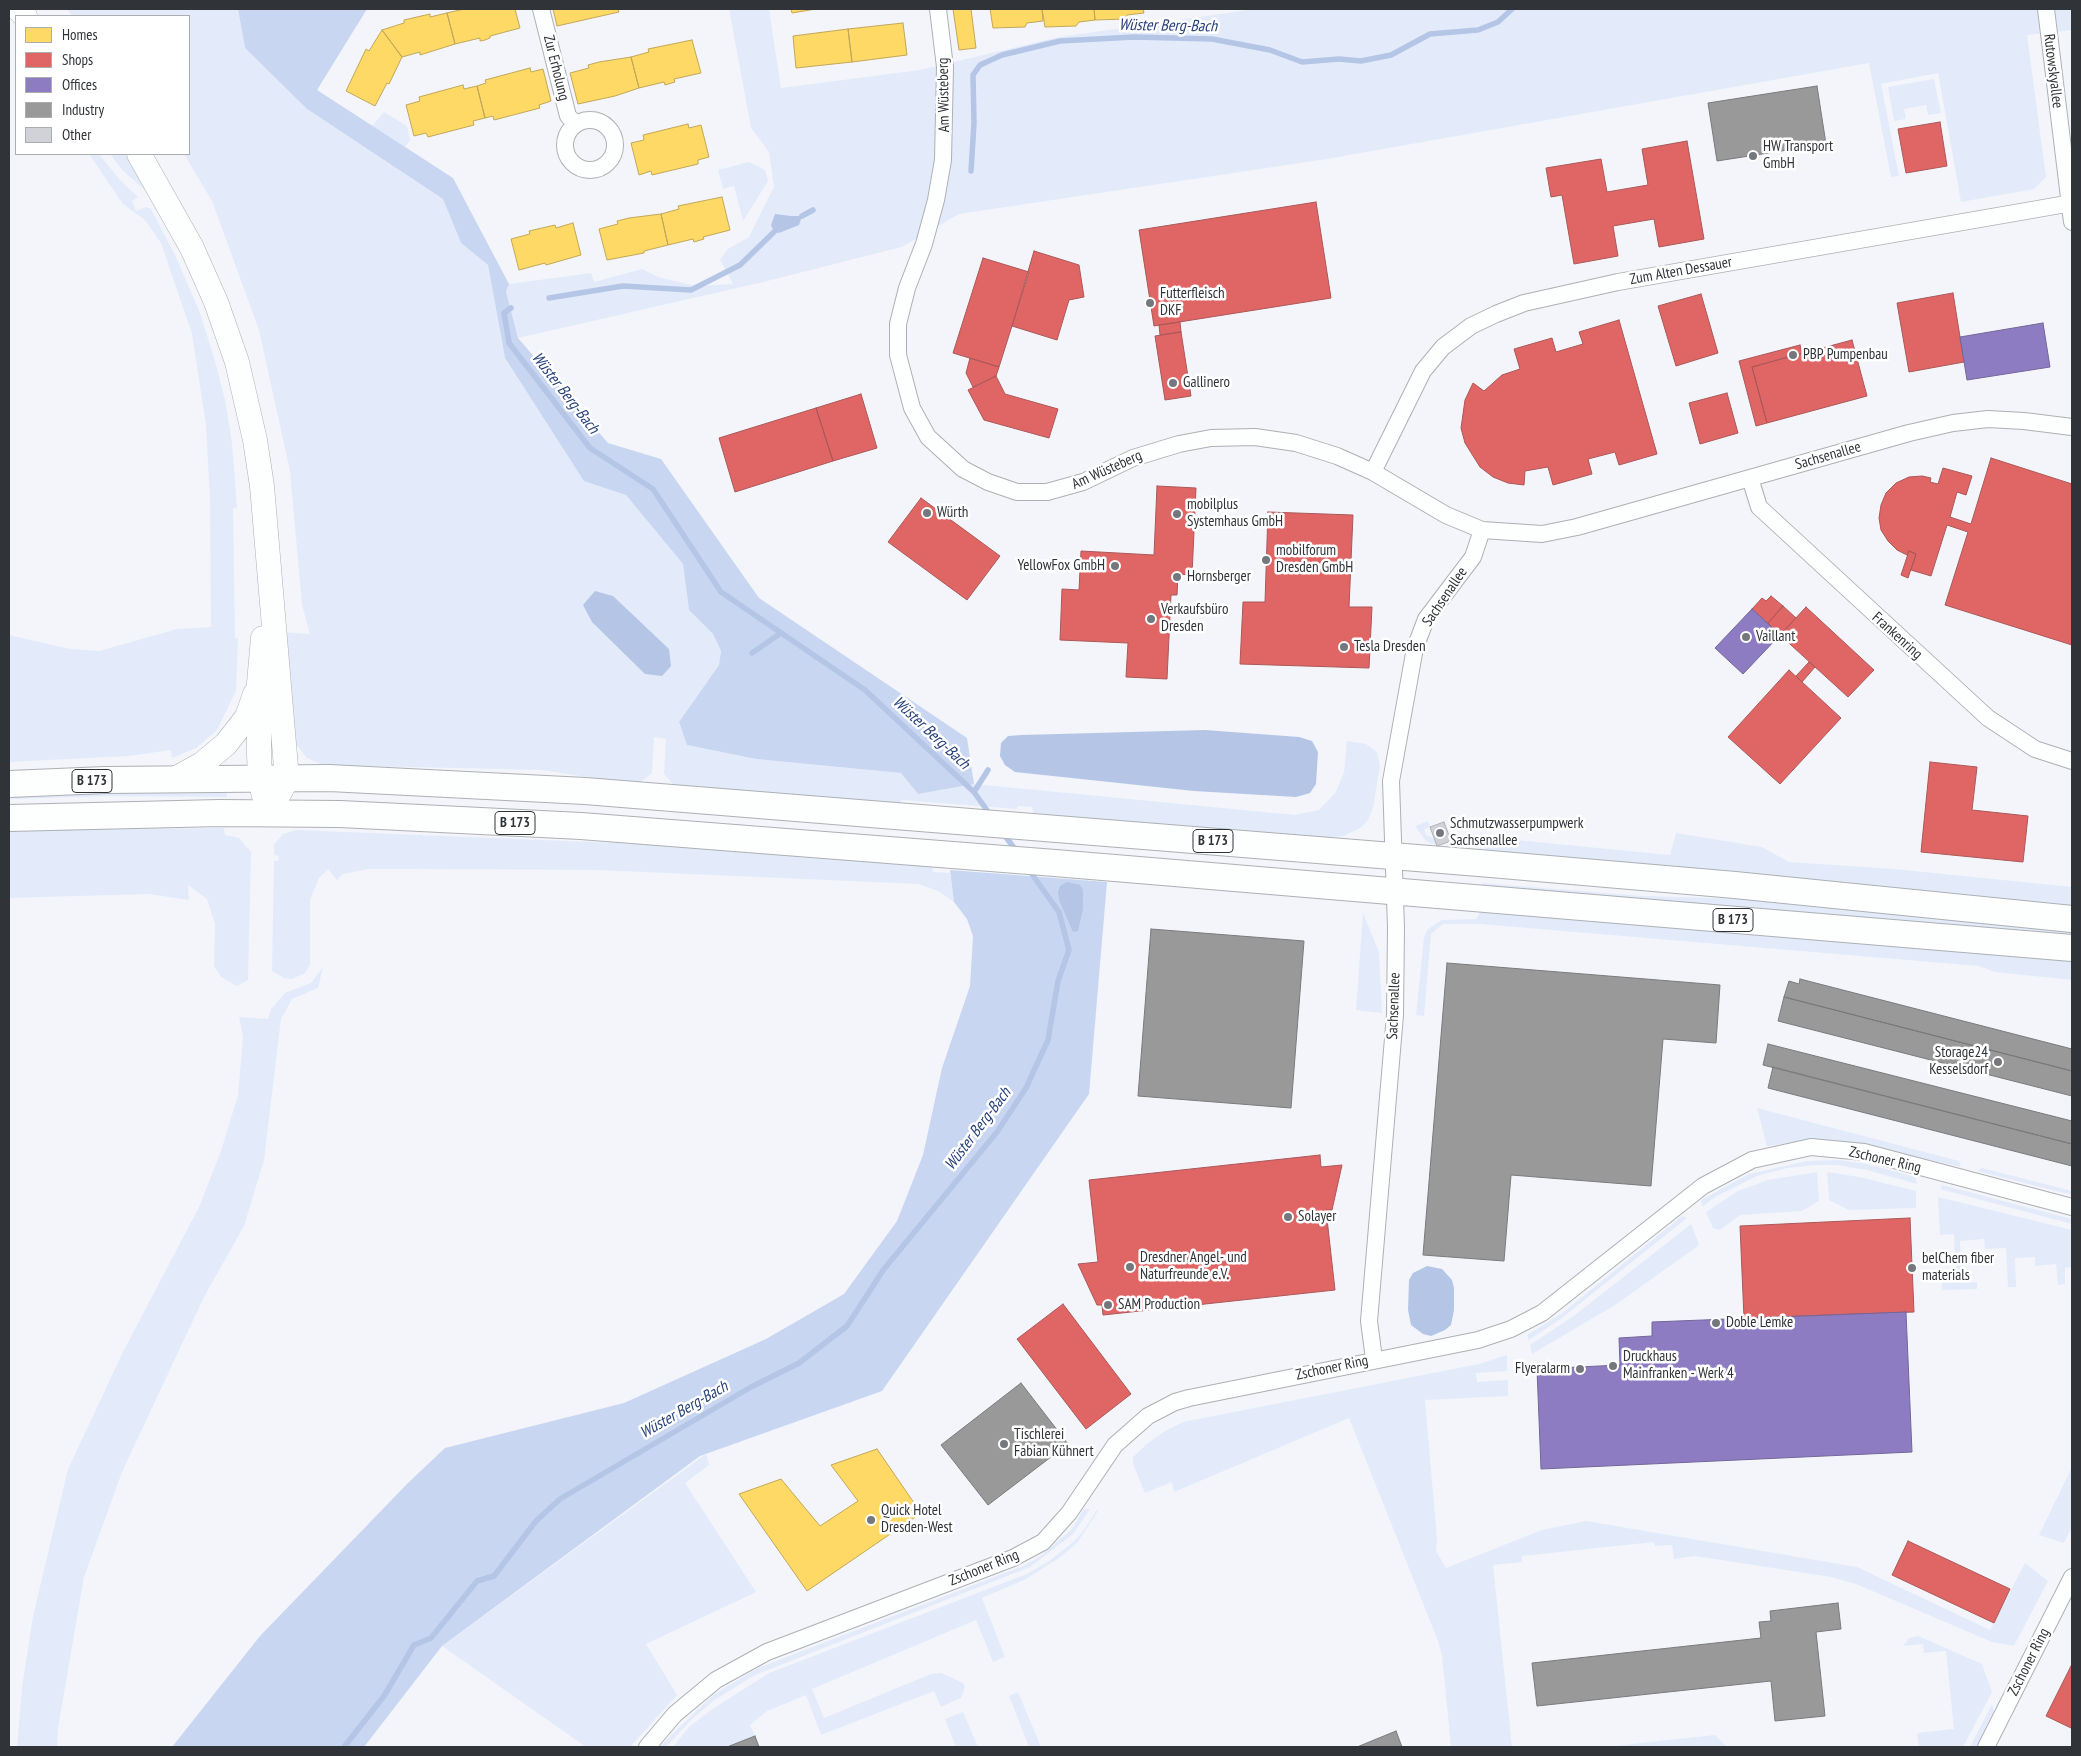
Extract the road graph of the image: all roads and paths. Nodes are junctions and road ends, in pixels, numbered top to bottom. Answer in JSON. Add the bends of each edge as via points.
{"nodes":[{"id":1,"x":541,"y":9,"type":"edge"},
{"id":2,"x":938,"y":9,"type":"edge"},
{"id":3,"x":2046,"y":9,"type":"edge"},
{"id":4,"x":576,"y":124,"type":"dead end"},
{"id":5,"x":140,"y":155,"type":"edge"},
{"id":6,"x":2071,"y":204,"type":"edge"},
{"id":7,"x":2072,"y":222,"type":"edge"},
{"id":8,"x":2072,"y":427,"type":"edge"},
{"id":9,"x":1374,"y":472,"type":"junction"},
{"id":10,"x":1750,"y":478,"type":"junction"},
{"id":11,"x":1482,"y":530,"type":"junction"},
{"id":12,"x":269,"y":582,"type":"junction"},
{"id":13,"x":259,"y":683,"type":"junction"},
{"id":14,"x":2072,"y":761,"type":"edge"},
{"id":15,"x":175,"y":779,"type":"junction"},
{"id":16,"x":260,"y":779,"type":"junction"},
{"id":17,"x":287,"y":779,"type":"junction"},
{"id":18,"x":9,"y":784,"type":"edge"},
{"id":19,"x":268,"y":814,"type":"junction"},
{"id":20,"x":9,"y":818,"type":"edge"},
{"id":21,"x":1393,"y":856,"type":"junction"},
{"id":22,"x":1394,"y":891,"type":"junction"},
{"id":23,"x":2072,"y":920,"type":"edge"},
{"id":24,"x":2072,"y":948,"type":"edge"},
{"id":25,"x":2072,"y":1207,"type":"edge"},
{"id":26,"x":1374,"y":1359,"type":"junction"},
{"id":27,"x":2072,"y":1577,"type":"edge"},
{"id":28,"x":647,"y":1747,"type":"edge"},
{"id":29,"x":1986,"y":1747,"type":"edge"}],
"edges":[{"from":1,"to":4,"type":"street","name":"Zur Erholung","via":[[568,116]]},
{"from":2,"to":9,"type":"street","name":"Am Wüsteberg","via":[[945,68],[943,160],[926,235],[898,324],[898,355],[904,383],[912,408],[928,437],[963,468],[988,482],[1017,492],[1065,489],[1148,452],[1211,438],[1255,438],[1296,443]]},
{"from":3,"to":6,"type":"street","name":"Rutowskyallee"},
{"from":5,"to":12,"type":"main road","via":[[192,248],[237,362],[262,486]]},
{"from":6,"to":7,"type":"street","name":"Rutowskyallee"},
{"from":6,"to":9,"type":"street","name":"Zum Alten Dessauer","via":[[1618,282],[1532,301],[1496,314],[1442,346],[1423,371]]},
{"from":8,"to":10,"type":"street","name":"Sachsenallee","via":[[1988,419],[1953,423]]},
{"from":9,"to":11,"type":"street","name":"Am Wüsteberg","via":[[1446,515]]},
{"from":10,"to":11,"type":"street","name":"Sachsenallee","via":[[1542,534]]},
{"from":10,"to":14,"type":"street","name":"Frankenring","via":[[1759,507],[1988,718],[2035,749]]},
{"from":11,"to":21,"type":"street","name":"Sachsenallee","via":[[1473,557],[1426,619],[1415,648],[1391,780]]},
{"from":12,"to":13,"type":"main road"},
{"from":12,"to":17,"type":"main road"},
{"from":13,"to":15,"type":"main road","via":[[247,716],[235,734],[202,764]]},
{"from":13,"to":16,"type":"main road"},
{"from":15,"to":16,"type":"main road","number":"B 173"},
{"from":15,"to":18,"type":"main road","number":"B 173"},
{"from":16,"to":17,"type":"main road","number":"B 173"},
{"from":16,"to":19,"type":"main road"},
{"from":17,"to":19,"type":"main road"},
{"from":17,"to":21,"type":"main road","number":"B 173","via":[[434,782],[566,790]]},
{"from":19,"to":20,"type":"main road","number":"B 173"},
{"from":19,"to":22,"type":"main road","number":"B 173","via":[[340,814],[581,826]]},
{"from":21,"to":22,"type":"street","name":"Sachsenallee"},
{"from":21,"to":23,"type":"main road","number":"B 173","via":[[1744,886]]},
{"from":22,"to":24,"type":"main road","number":"B 173"},
{"from":22,"to":26,"type":"street","name":"Sachsenallee","via":[[1395,1015],[1369,1321]]},
{"from":25,"to":26,"type":"street","name":"Zschoner Ring","via":[[1864,1152],[1811,1147],[1752,1160],[1703,1186],[1542,1313],[1511,1329],[1478,1340]]},
{"from":26,"to":28,"type":"street","name":"Zschoner Ring","via":[[1189,1398],[1148,1416],[1115,1445],[1069,1513],[1043,1542],[1013,1558],[767,1652],[716,1680],[675,1714]]},
{"from":27,"to":29,"type":"street","name":"Zschoner Ring"}]}
